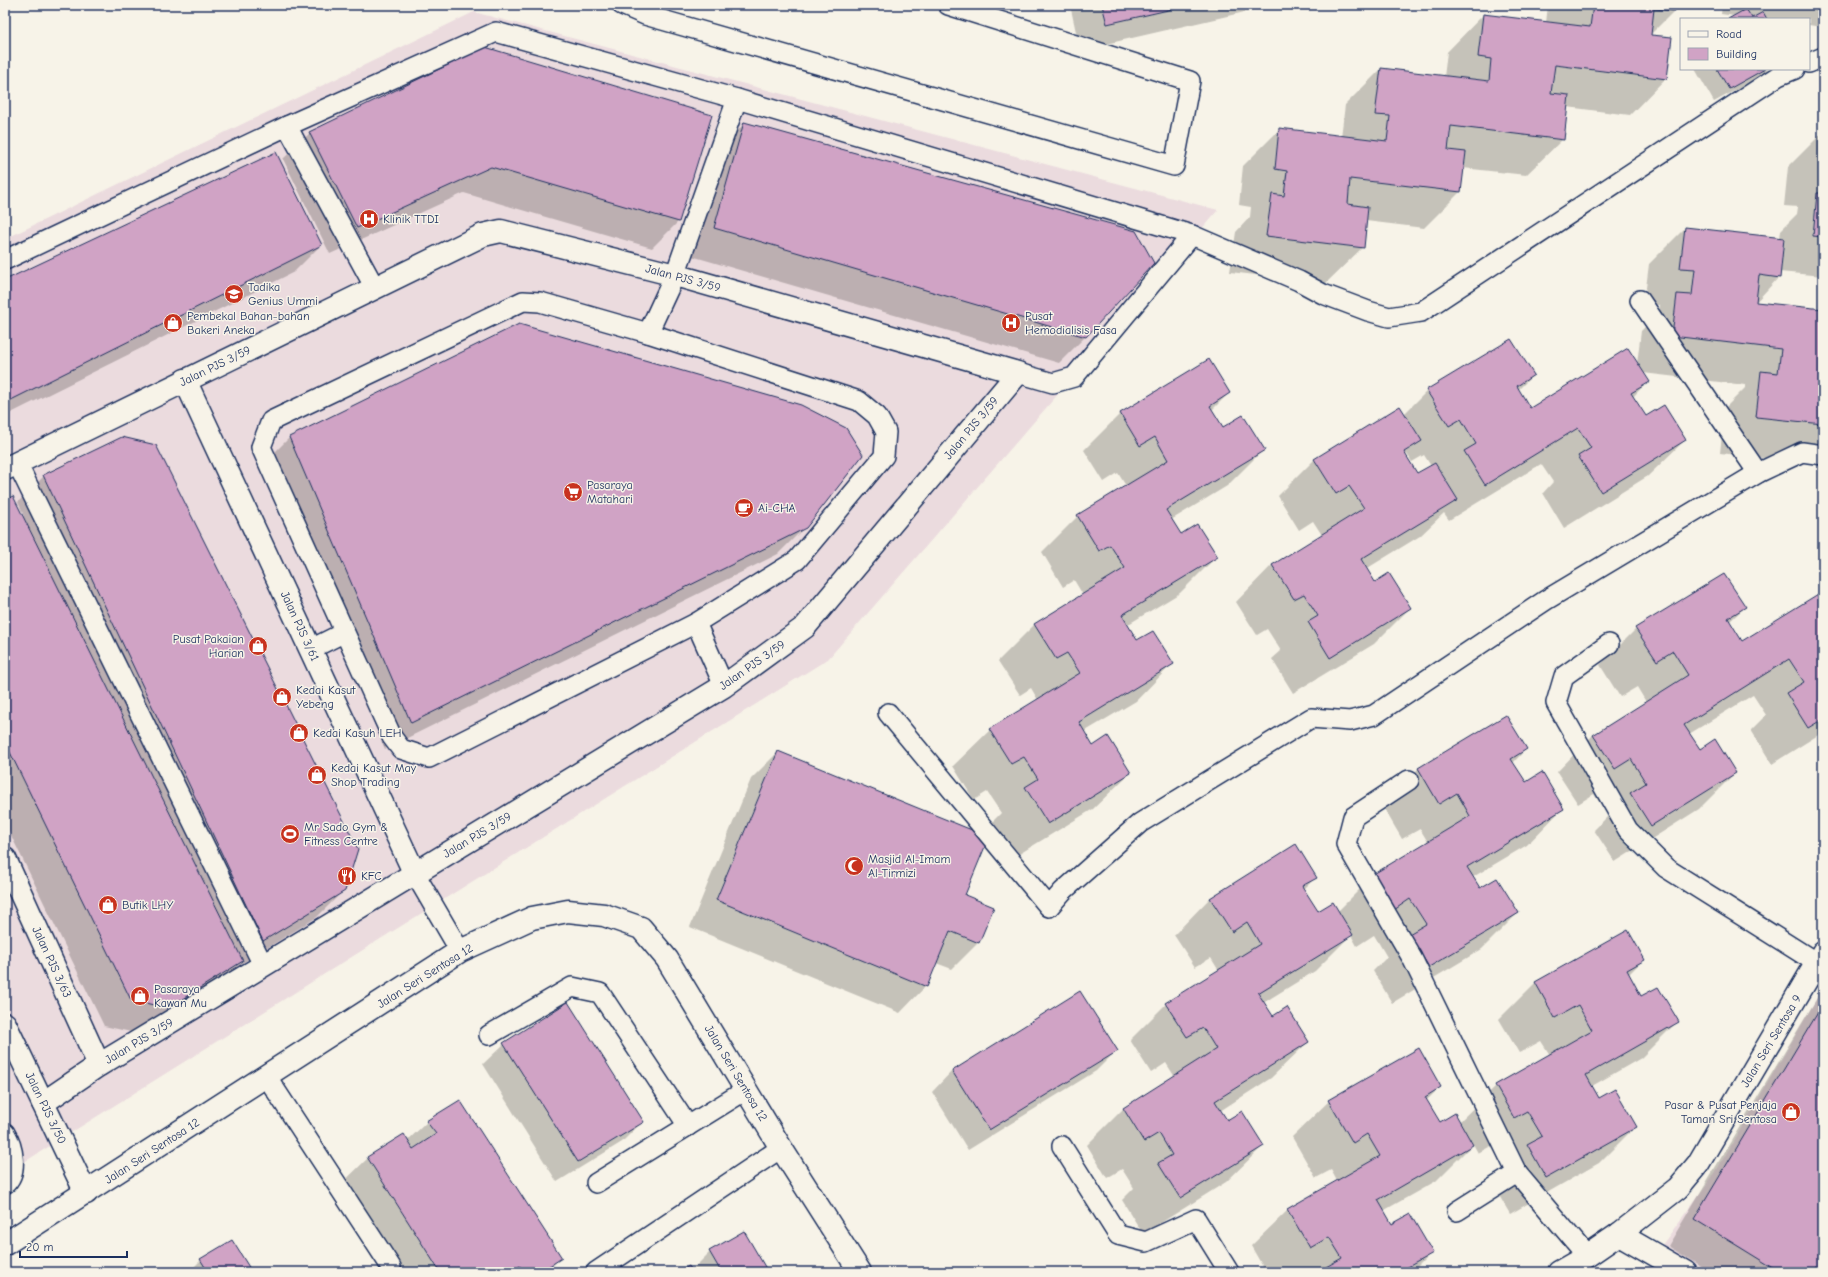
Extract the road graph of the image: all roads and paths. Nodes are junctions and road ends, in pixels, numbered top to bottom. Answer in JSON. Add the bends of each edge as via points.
{"nodes":[{"id":1,"x":622,"y":5,"type":"edge"},
{"id":2,"x":948,"y":5,"type":"edge"},
{"id":3,"x":1823,"y":57,"type":"edge"},
{"id":4,"x":1810,"y":63,"type":"edge"},
{"id":5,"x":1793,"y":70,"type":"edge"},
{"id":6,"x":737,"y":99,"type":"junction"},
{"id":7,"x":287,"y":126,"type":"junction"},
{"id":8,"x":1192,"y":235,"type":"junction"},
{"id":9,"x":5,"y":260,"type":"edge"},
{"id":10,"x":675,"y":275,"type":"junction"},
{"id":11,"x":375,"y":288,"type":"junction"},
{"id":12,"x":1640,"y":300,"type":"dead end"},
{"id":13,"x":648,"y":333,"type":"junction"},
{"id":14,"x":1018,"y":373,"type":"junction"},
{"id":15,"x":185,"y":380,"type":"junction"},
{"id":16,"x":1823,"y":455,"type":"edge"},
{"id":17,"x":11,"y":466,"type":"edge"},
{"id":18,"x":1758,"y":472,"type":"junction"},
{"id":19,"x":696,"y":623,"type":"junction"},
{"id":20,"x":343,"y":633,"type":"junction"},
{"id":21,"x":1609,"y":644,"type":"dead end"},
{"id":22,"x":311,"y":649,"type":"junction"},
{"id":23,"x":724,"y":686,"type":"junction"},
{"id":24,"x":888,"y":713,"type":"dead end"},
{"id":25,"x":1409,"y":780,"type":"dead end"},
{"id":26,"x":5,"y":859,"type":"edge"},
{"id":27,"x":414,"y":872,"type":"junction"},
{"id":28,"x":460,"y":951,"type":"junction"},
{"id":29,"x":1820,"y":957,"type":"edge"},
{"id":30,"x":263,"y":965,"type":"junction"},
{"id":31,"x":5,"y":1024,"type":"edge"},
{"id":32,"x":489,"y":1035,"type":"dead end"},
{"id":33,"x":99,"y":1065,"type":"junction"},
{"id":34,"x":267,"y":1077,"type":"junction"},
{"id":35,"x":746,"y":1090,"type":"junction"},
{"id":36,"x":43,"y":1103,"type":"junction"},
{"id":37,"x":688,"y":1126,"type":"junction"},
{"id":38,"x":5,"y":1133,"type":"edge"},
{"id":39,"x":1062,"y":1146,"type":"dead end"},
{"id":40,"x":781,"y":1148,"type":"junction"},
{"id":41,"x":1517,"y":1173,"type":"junction"},
{"id":42,"x":596,"y":1183,"type":"dead end"},
{"id":43,"x":5,"y":1184,"type":"edge"},
{"id":44,"x":86,"y":1193,"type":"junction"},
{"id":45,"x":1457,"y":1211,"type":"dead end"},
{"id":46,"x":1619,"y":1234,"type":"junction"},
{"id":47,"x":5,"y":1244,"type":"edge"},
{"id":48,"x":1587,"y":1256,"type":"junction"},
{"id":49,"x":391,"y":1267,"type":"dead end"},
{"id":50,"x":599,"y":1271,"type":"edge"},
{"id":51,"x":860,"y":1272,"type":"edge"},
{"id":52,"x":1229,"y":1272,"type":"edge"},
{"id":53,"x":1559,"y":1272,"type":"edge"},
{"id":54,"x":1685,"y":1272,"type":"edge"}],
"edges":[{"from":1,"to":2,"type":"lane","via":[[645,15],[1174,166],[1190,81]]},
{"from":3,"to":4,"type":"lane"},
{"from":5,"to":8,"type":"lane","via":[[1772,80],[1420,312],[1389,317],[1368,311],[1323,294]]},
{"from":6,"to":7,"type":"lane","via":[[496,32]]},
{"from":6,"to":8,"type":"lane"},
{"from":6,"to":10,"type":"lane"},
{"from":7,"to":9,"type":"lane"},
{"from":7,"to":11,"type":"lane"},
{"from":8,"to":14,"type":"lane","via":[[1074,378],[1052,383]]},
{"from":10,"to":11,"type":"street","name":"Jalan PJS 3/59","via":[[500,231],[483,235]]},
{"from":10,"to":13,"type":"lane"},
{"from":10,"to":14,"type":"street","name":"Jalan PJS 3/59"},
{"from":11,"to":15,"type":"street","name":"Jalan PJS 3/59"},
{"from":12,"to":18,"type":"lane"},
{"from":13,"to":19,"type":"lane","via":[[859,401],[877,416],[886,432],[884,456],[797,560]]},
{"from":13,"to":20,"type":"lane","via":[[540,302],[523,301],[271,421],[261,447]]},
{"from":14,"to":23,"type":"street","name":"Jalan PJS 3/59","via":[[805,627]]},
{"from":15,"to":17,"type":"street","name":"Jalan PJS 3/59"},
{"from":15,"to":22,"type":"street","name":"Jalan PJS 3/61"},
{"from":16,"to":18,"type":"lane","via":[[1802,452]]},
{"from":17,"to":30,"type":"lane"},
{"from":18,"to":24,"type":"lane","via":[[1546,600],[1374,715],[1350,720],[1311,718],[1304,722],[1140,823],[1049,906]]},
{"from":19,"to":20,"type":"lane","via":[[429,758],[401,749],[392,737]]},
{"from":19,"to":23,"type":"lane"},
{"from":20,"to":22,"type":"lane"},
{"from":21,"to":29,"type":"lane","via":[[1564,676],[1556,703],[1628,830],[1666,868]]},
{"from":22,"to":27,"type":"street","name":"Jalan PJS 3/61"},
{"from":23,"to":27,"type":"street","name":"Jalan PJS 3/59"},
{"from":25,"to":41,"type":"lane","via":[[1354,817],[1346,844],[1412,958]]},
{"from":26,"to":33,"type":"street","name":"Jalan PJS 3/63"},
{"from":27,"to":28,"type":"lane"},
{"from":27,"to":30,"type":"street","name":"Jalan PJS 3/59"},
{"from":28,"to":34,"type":"street","name":"Jalan Seri Sentosa 12"},
{"from":28,"to":35,"type":"street","name":"Jalan Seri Sentosa 12","via":[[532,918],[568,911],[604,915],[641,928],[667,959]]},
{"from":29,"to":46,"type":"street","name":"Jalan Seri Sentosa 9","via":[[1698,1164],[1678,1188]]},
{"from":30,"to":33,"type":"street","name":"Jalan PJS 3/59"},
{"from":31,"to":36,"type":"street","name":"Jalan PJS 3/50"},
{"from":32,"to":37,"type":"lane","via":[[572,987],[600,993]]},
{"from":33,"to":36,"type":"street","name":"Jalan PJS 3/59"},
{"from":34,"to":44,"type":"street","name":"Jalan Seri Sentosa 12"},
{"from":34,"to":49,"type":"lane"},
{"from":35,"to":37,"type":"lane"},
{"from":35,"to":40,"type":"street","name":"Jalan Seri Sentosa 12"},
{"from":36,"to":44,"type":"street","name":"Jalan PJS 3/50"},
{"from":37,"to":42,"type":"lane"},
{"from":38,"to":43,"type":"lane","via":[[10,1142],[14,1169]]},
{"from":39,"to":52,"type":"lane","via":[[1118,1235],[1146,1242],[1196,1220]]},
{"from":40,"to":50,"type":"lane"},
{"from":40,"to":51,"type":"street","name":"Jalan Seri Sentosa 12"},
{"from":41,"to":45,"type":"lane"},
{"from":41,"to":48,"type":"lane"},
{"from":44,"to":47,"type":"street","name":"Jalan Seri Sentosa 12"},
{"from":46,"to":48,"type":"street","name":"Jalan Seri Sentosa 9"},
{"from":46,"to":54,"type":"street"},
{"from":48,"to":53,"type":"street","name":"Jalan Seri Sentosa 9"}]}
